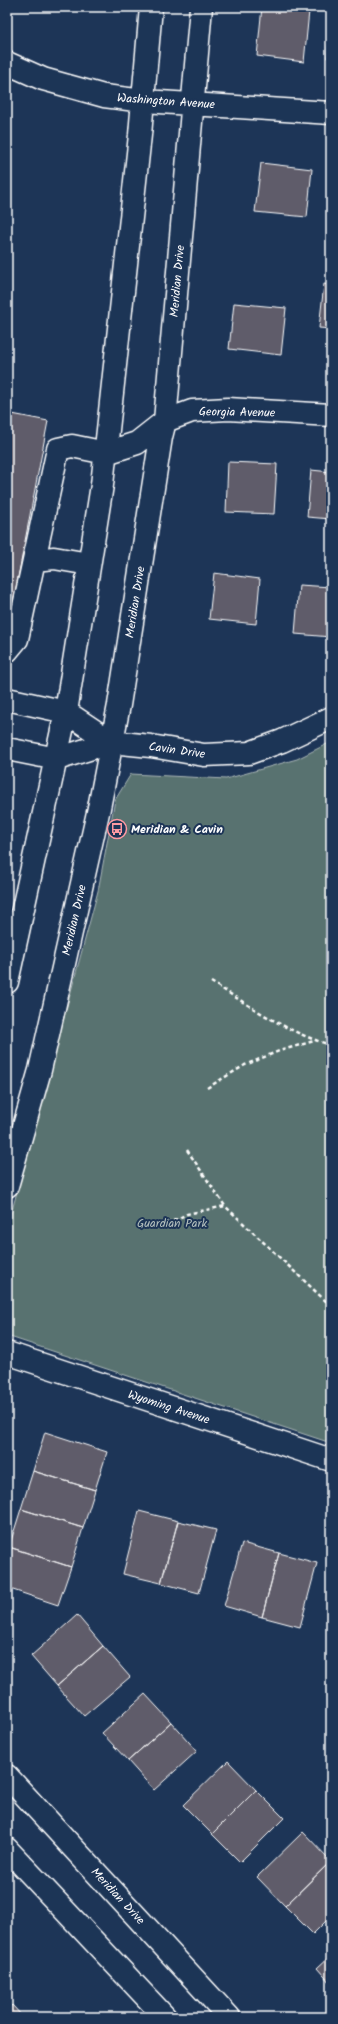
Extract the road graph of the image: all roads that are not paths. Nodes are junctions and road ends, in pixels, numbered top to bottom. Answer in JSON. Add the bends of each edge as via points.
{"nodes":[{"id":1,"x":151,"y":7,"type":"edge"},
{"id":2,"x":201,"y":7,"type":"edge"},
{"id":3,"x":7,"y":63,"type":"edge"},
{"id":4,"x":144,"y":101,"type":"junction"},
{"id":5,"x":192,"y":105,"type":"junction"},
{"id":6,"x":331,"y":113,"type":"edge"},
{"id":7,"x":331,"y":415,"type":"edge"},
{"id":8,"x":165,"y":421,"type":"junction"},
{"id":9,"x":106,"y":453,"type":"junction"},
{"id":10,"x":34,"y":560,"type":"junction"},
{"id":11,"x":89,"y":564,"type":"junction"},
{"id":12,"x":7,"y":651,"type":"edge"},
{"id":13,"x":7,"y":700,"type":"edge"},
{"id":14,"x":66,"y":712,"type":"junction"},
{"id":15,"x":331,"y":718,"type":"edge"},
{"id":16,"x":111,"y":742,"type":"junction"},
{"id":17,"x":7,"y":749,"type":"edge"},
{"id":18,"x":57,"y":759,"type":"junction"},
{"id":19,"x":7,"y":982,"type":"edge"},
{"id":20,"x":7,"y":1186,"type":"edge"},
{"id":21,"x":7,"y":1353,"type":"edge"},
{"id":22,"x":331,"y":1460,"type":"edge"},
{"id":23,"x":7,"y":1776,"type":"edge"},
{"id":24,"x":7,"y":1849,"type":"edge"},
{"id":25,"x":165,"y":2017,"type":"edge"},
{"id":26,"x":229,"y":2017,"type":"edge"}],
"edges":[{"from":1,"to":4,"type":"street"},
{"from":2,"to":5,"type":"street","name":"Meridian Drive"},
{"from":3,"to":4,"type":"street","name":"Washington Avenue","via":[[79,90]]},
{"from":4,"to":5,"type":"street","name":"Washington Avenue"},
{"from":4,"to":9,"type":"street"},
{"from":5,"to":6,"type":"street","name":"Washington Avenue"},
{"from":5,"to":8,"type":"street","name":"Meridian Drive"},
{"from":7,"to":8,"type":"street","name":"Georgia Avenue","via":[[228,409],[192,411]]},
{"from":8,"to":9,"type":"street","name":"Georgia Avenue","via":[[137,442]]},
{"from":8,"to":16,"type":"street","name":"Meridian Drive"},
{"from":9,"to":10,"type":"street","via":[[72,446],[58,448]]},
{"from":9,"to":11,"type":"street"},
{"from":10,"to":11,"type":"street","via":[[54,558]]},
{"from":10,"to":12,"type":"street","via":[[17,639]]},
{"from":11,"to":14,"type":"street"},
{"from":13,"to":14,"type":"street","name":"Cavin Drive"},
{"from":14,"to":16,"type":"street","name":"Cavin Drive"},
{"from":14,"to":18,"type":"street"},
{"from":15,"to":16,"type":"street","name":"Cavin Drive","via":[[249,753],[204,755]]},
{"from":16,"to":18,"type":"street","name":"Cavin Drive"},
{"from":16,"to":20,"type":"street","name":"Meridian Drive","via":[[99,808],[40,1070]]},
{"from":17,"to":18,"type":"street","name":"Cavin Drive"},
{"from":18,"to":19,"type":"street"},
{"from":21,"to":22,"type":"street","name":"Wyoming Avenue"},
{"from":23,"to":26,"type":"street","name":"Meridian Drive"},
{"from":24,"to":25,"type":"street"}]}
